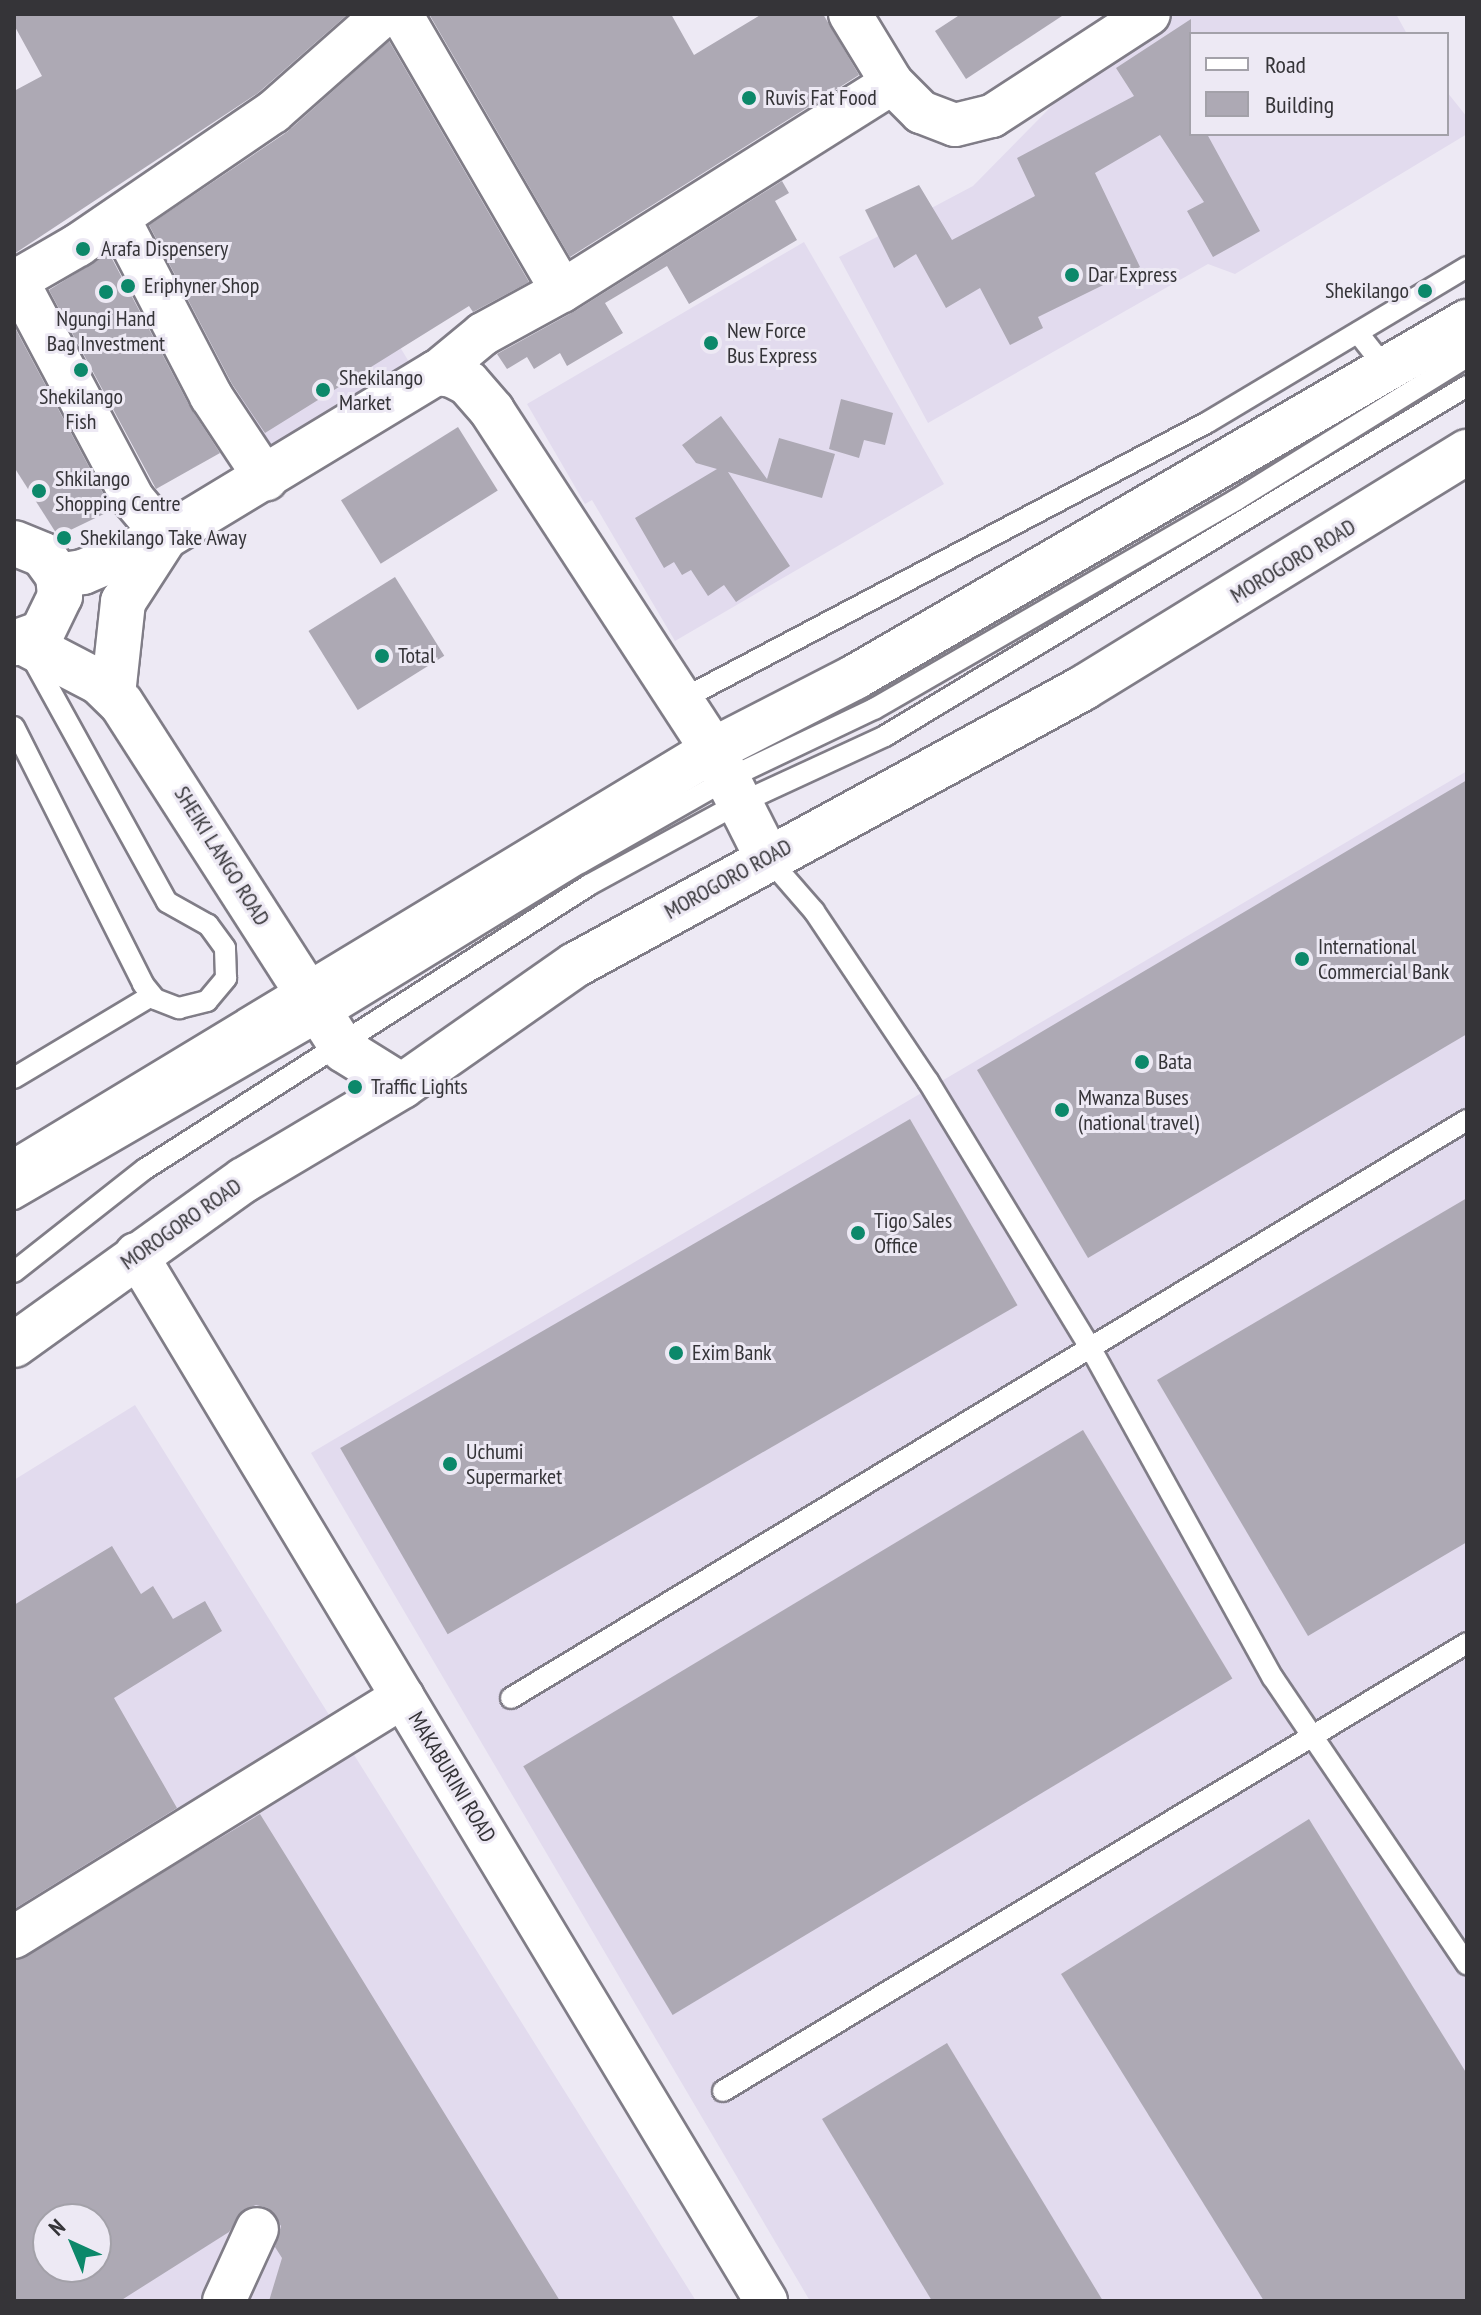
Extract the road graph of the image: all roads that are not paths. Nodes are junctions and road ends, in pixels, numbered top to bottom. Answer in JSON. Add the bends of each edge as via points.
{"nodes":[{"id":1,"x":384,"y":14,"type":"edge"},
{"id":2,"x":401,"y":14,"type":"edge"},
{"id":3,"x":850,"y":14,"type":"edge"},
{"id":4,"x":1149,"y":14,"type":"edge"},
{"id":5,"x":317,"y":76,"type":"junction"},
{"id":6,"x":892,"y":83,"type":"junction"},
{"id":7,"x":122,"y":225,"type":"junction"},
{"id":8,"x":1467,"y":267,"type":"edge"},
{"id":9,"x":17,"y":289,"type":"edge"},
{"id":10,"x":562,"y":291,"type":"junction"},
{"id":11,"x":1467,"y":322,"type":"edge"},
{"id":12,"x":1358,"y":333,"type":"junction"},
{"id":13,"x":1467,"y":357,"type":"edge"},
{"id":14,"x":1387,"y":370,"type":"junction"},
{"id":15,"x":436,"y":373,"type":"junction"},
{"id":16,"x":1467,"y":386,"type":"edge"},
{"id":17,"x":1467,"y":452,"type":"edge"},
{"id":18,"x":266,"y":479,"type":"junction"},
{"id":19,"x":165,"y":537,"type":"junction"},
{"id":20,"x":17,"y":539,"type":"edge"},
{"id":21,"x":58,"y":576,"type":"junction"},
{"id":22,"x":19,"y":643,"type":"edge"},
{"id":23,"x":113,"y":694,"type":"junction"},
{"id":24,"x":677,"y":702,"type":"junction"},
{"id":25,"x":14,"y":727,"type":"edge"},
{"id":26,"x":726,"y":778,"type":"junction"},
{"id":27,"x":767,"y":857,"type":"junction"},
{"id":28,"x":151,"y":996,"type":"junction"},
{"id":29,"x":325,"y":1019,"type":"junction"},
{"id":30,"x":14,"y":1078,"type":"edge"},
{"id":31,"x":402,"y":1086,"type":"junction"},
{"id":32,"x":1467,"y":1120,"type":"edge"},
{"id":33,"x":14,"y":1173,"type":"edge"},
{"id":34,"x":14,"y":1199,"type":"edge"},
{"id":35,"x":136,"y":1254,"type":"junction"},
{"id":36,"x":14,"y":1272,"type":"edge"},
{"id":37,"x":14,"y":1345,"type":"edge"},
{"id":38,"x":1090,"y":1347,"type":"junction"},
{"id":39,"x":1467,"y":1643,"type":"edge"},
{"id":40,"x":403,"y":1697,"type":"junction"},
{"id":41,"x":511,"y":1698,"type":"dead end"},
{"id":42,"x":1316,"y":1735,"type":"junction"},
{"id":43,"x":14,"y":1937,"type":"edge"},
{"id":44,"x":1467,"y":1965,"type":"edge"},
{"id":45,"x":723,"y":2091,"type":"dead end"},
{"id":46,"x":257,"y":2229,"type":"dead end"},
{"id":47,"x":224,"y":2301,"type":"edge"},
{"id":48,"x":766,"y":2301,"type":"edge"}],
"edges":[{"from":1,"to":5,"type":"street"},
{"from":2,"to":10,"type":"street"},
{"from":3,"to":6,"type":"street"},
{"from":4,"to":6,"type":"street","via":[[1023,99],[974,123],[937,121]]},
{"from":5,"to":7,"type":"street"},
{"from":5,"to":9,"type":"street"},
{"from":6,"to":10,"type":"street"},
{"from":7,"to":9,"type":"street"},
{"from":7,"to":18,"type":"street","via":[[211,396]]},
{"from":8,"to":12,"type":"lane"},
{"from":9,"to":19,"type":"street","via":[[133,499]]},
{"from":10,"to":15,"type":"street","via":[[483,334]]},
{"from":11,"to":14,"type":"main road"},
{"from":12,"to":14,"type":"lane"},
{"from":12,"to":24,"type":"lane","via":[[1208,422]]},
{"from":13,"to":26,"type":"lane","via":[[1236,500],[874,709]]},
{"from":14,"to":26,"type":"main road","via":[[855,677]]},
{"from":15,"to":18,"type":"main road"},
{"from":15,"to":24,"type":"main road","via":[[468,383],[492,411]]},
{"from":16,"to":26,"type":"lane","via":[[885,736]]},
{"from":17,"to":27,"type":"main road","name":"MOROGORO ROAD","via":[[1083,688]]},
{"from":18,"to":19,"type":"main road"},
{"from":19,"to":21,"type":"main road","via":[[83,572]]},
{"from":19,"to":23,"type":"main road","via":[[123,602]]},
{"from":20,"to":21,"type":"main road","via":[[43,555]]},
{"from":21,"to":22,"type":"main road","via":[[55,616],[42,633]]},
{"from":22,"to":23,"type":"main road","name":"SHEIKI LANGO ROAD"},
{"from":22,"to":28,"type":"lane","via":[[167,902],[208,925],[225,948],[226,978],[207,1001],[179,1008]]},
{"from":23,"to":29,"type":"main road","name":"SHEIKI LANGO ROAD"},
{"from":24,"to":26,"type":"main road"},
{"from":25,"to":28,"type":"lane"},
{"from":26,"to":27,"type":"main road"},
{"from":26,"to":29,"type":"main road"},
{"from":26,"to":29,"type":"lane","via":[[589,885]]},
{"from":27,"to":31,"type":"main road","name":"MOROGORO ROAD","via":[[575,965]]},
{"from":27,"to":38,"type":"lane","via":[[814,911],[914,1060]]},
{"from":28,"to":30,"type":"lane"},
{"from":29,"to":31,"type":"main road","name":"SHEIKI LANGO ROAD","via":[[358,1061]]},
{"from":29,"to":33,"type":"main road"},
{"from":29,"to":34,"type":"lane"},
{"from":29,"to":36,"type":"lane"},
{"from":31,"to":35,"type":"main road","name":"MOROGORO ROAD","via":[[244,1180]]},
{"from":32,"to":38,"type":"lane"},
{"from":35,"to":37,"type":"main road","name":"MOROGORO ROAD"},
{"from":35,"to":40,"type":"street","name":"MAKABURINI ROAD"},
{"from":38,"to":41,"type":"lane"},
{"from":38,"to":42,"type":"lane","via":[[1273,1678]]},
{"from":39,"to":42,"type":"lane"},
{"from":40,"to":43,"type":"street"},
{"from":40,"to":48,"type":"street","name":"MAKABURINI ROAD"},
{"from":42,"to":44,"type":"lane"},
{"from":42,"to":45,"type":"lane"},
{"from":46,"to":47,"type":"street"}]}
